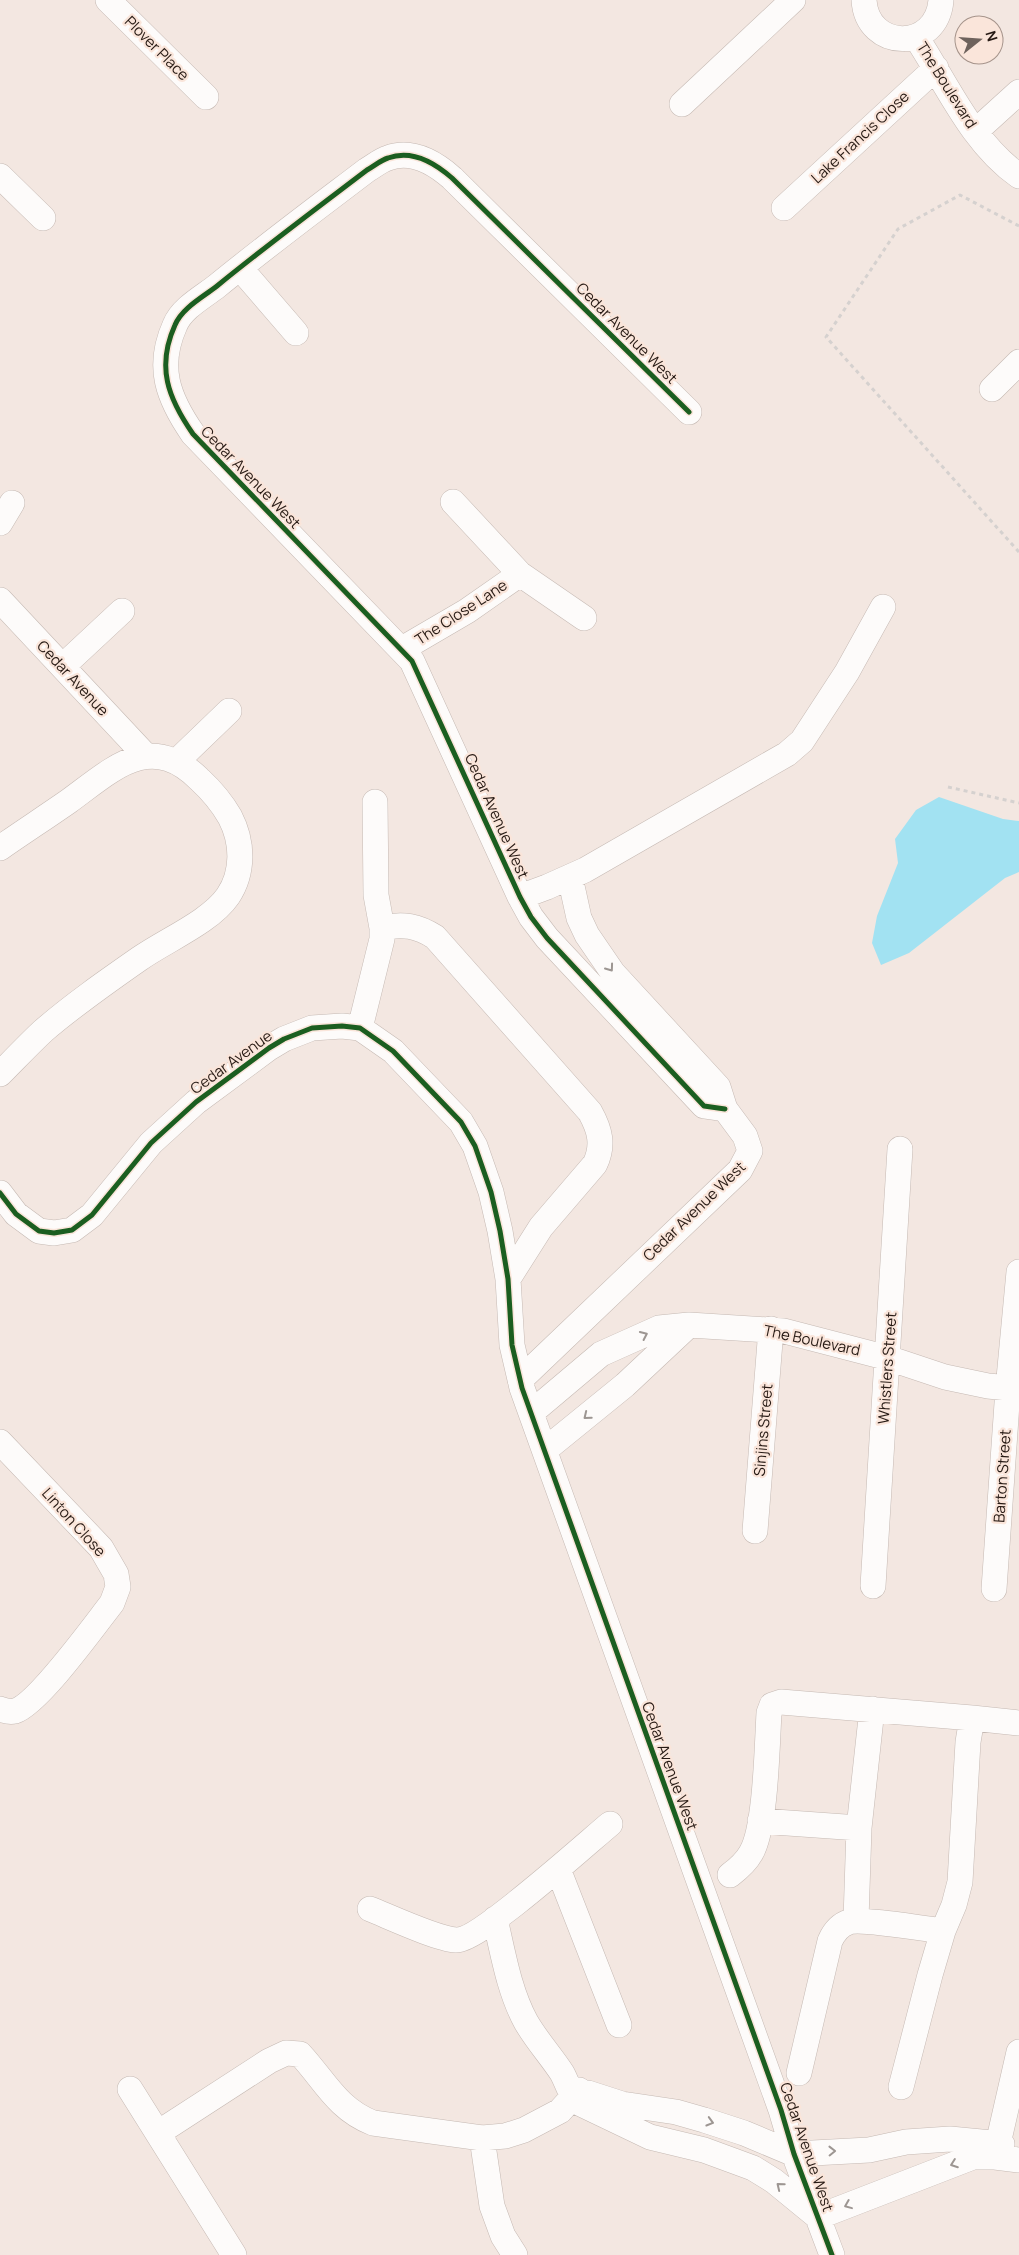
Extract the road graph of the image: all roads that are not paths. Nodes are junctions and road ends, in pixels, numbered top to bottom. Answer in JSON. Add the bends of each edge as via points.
{"nodes":[{"id":1,"x":108,"y":0,"type":"edge"},
{"id":2,"x":793,"y":0,"type":"edge"},
{"id":3,"x":864,"y":0,"type":"edge"},
{"id":4,"x":940,"y":0,"type":"edge"},
{"id":5,"x":916,"y":37,"type":"junction"},
{"id":6,"x":936,"y":68,"type":"junction"},
{"id":7,"x":1019,"y":92,"type":"edge"},
{"id":8,"x":206,"y":96,"type":"dead end"},
{"id":9,"x":682,"y":104,"type":"dead end"},
{"id":10,"x":976,"y":131,"type":"junction"},
{"id":11,"x":0,"y":176,"type":"edge"},
{"id":12,"x":1019,"y":176,"type":"edge"},
{"id":13,"x":784,"y":208,"type":"dead end"},
{"id":14,"x":43,"y":218,"type":"dead end"},
{"id":15,"x":240,"y":268,"type":"junction"},
{"id":16,"x":296,"y":334,"type":"dead end"},
{"id":17,"x":1019,"y":362,"type":"edge"},
{"id":18,"x":992,"y":389,"type":"dead end"},
{"id":19,"x":689,"y":412,"type":"dead end"},
{"id":20,"x":454,"y":502,"type":"dead end"},
{"id":21,"x":520,"y":574,"type":"junction"},
{"id":22,"x":0,"y":600,"type":"edge"},
{"id":23,"x":883,"y":607,"type":"dead end"},
{"id":24,"x":122,"y":611,"type":"dead end"},
{"id":25,"x":584,"y":618,"type":"dead end"},
{"id":26,"x":402,"y":649,"type":"junction"},
{"id":27,"x":63,"y":666,"type":"junction"},
{"id":28,"x":229,"y":711,"type":"dead end"},
{"id":29,"x":146,"y":756,"type":"junction"},
{"id":30,"x":177,"y":761,"type":"junction"},
{"id":31,"x":375,"y":802,"type":"dead end"},
{"id":32,"x":0,"y":848,"type":"edge"},
{"id":33,"x":570,"y":877,"type":"junction"},
{"id":34,"x":520,"y":896,"type":"junction"},
{"id":35,"x":382,"y":928,"type":"junction"},
{"id":36,"x":587,"y":936,"type":"junction"},
{"id":37,"x":561,"y":953,"type":"junction"},
{"id":38,"x":360,"y":1028,"type":"junction"},
{"id":39,"x":0,"y":1074,"type":"edge"},
{"id":40,"x":726,"y":1109,"type":"junction"},
{"id":41,"x":900,"y":1150,"type":"dead end"},
{"id":42,"x":0,"y":1193,"type":"edge"},
{"id":43,"x":1019,"y":1272,"type":"edge"},
{"id":44,"x":508,"y":1280,"type":"junction"},
{"id":45,"x":689,"y":1325,"type":"junction"},
{"id":46,"x":771,"y":1329,"type":"junction"},
{"id":47,"x":888,"y":1358,"type":"junction"},
{"id":48,"x":520,"y":1380,"type":"junction"},
{"id":49,"x":1014,"y":1389,"type":"edge"},
{"id":50,"x":530,"y":1412,"type":"junction"},
{"id":51,"x":0,"y":1442,"type":"edge"},
{"id":52,"x":545,"y":1450,"type":"junction"},
{"id":53,"x":755,"y":1531,"type":"dead end"},
{"id":54,"x":873,"y":1586,"type":"dead end"},
{"id":55,"x":994,"y":1590,"type":"dead end"},
{"id":56,"x":0,"y":1709,"type":"edge"},
{"id":57,"x":872,"y":1710,"type":"junction"},
{"id":58,"x":972,"y":1718,"type":"junction"},
{"id":59,"x":1019,"y":1723,"type":"edge"},
{"id":60,"x":760,"y":1821,"type":"junction"},
{"id":61,"x":610,"y":1824,"type":"dead end"},
{"id":62,"x":859,"y":1828,"type":"junction"},
{"id":63,"x":558,"y":1869,"type":"junction"},
{"id":64,"x":730,"y":1875,"type":"dead end"},
{"id":65,"x":370,"y":1909,"type":"dead end"},
{"id":66,"x":495,"y":1918,"type":"junction"},
{"id":67,"x":856,"y":1920,"type":"junction"},
{"id":68,"x":944,"y":1931,"type":"junction"},
{"id":69,"x":619,"y":2025,"type":"dead end"},
{"id":70,"x":1019,"y":2052,"type":"edge"},
{"id":71,"x":799,"y":2073,"type":"dead end"},
{"id":72,"x":901,"y":2087,"type":"dead end"},
{"id":73,"x":130,"y":2089,"type":"dead end"},
{"id":74,"x":573,"y":2091,"type":"junction"},
{"id":75,"x":645,"y":2108,"type":"junction"},
{"id":76,"x":636,"y":2131,"type":"junction"},
{"id":77,"x":158,"y":2133,"type":"junction"},
{"id":78,"x":744,"y":2133,"type":"junction"},
{"id":79,"x":482,"y":2138,"type":"junction"},
{"id":80,"x":1008,"y":2152,"type":"edge"},
{"id":81,"x":794,"y":2154,"type":"junction"},
{"id":82,"x":737,"y":2162,"type":"junction"},
{"id":83,"x":818,"y":2217,"type":"junction"},
{"id":84,"x":234,"y":2255,"type":"edge"},
{"id":85,"x":515,"y":2255,"type":"edge"},
{"id":86,"x":832,"y":2255,"type":"edge"}],
"edges":[{"from":1,"to":8,"type":"street","name":"Plover Place"},
{"from":2,"to":9,"type":"street"},
{"from":3,"to":5,"type":"street","via":[[867,16],[875,28],[895,38]]},
{"from":4,"to":5,"type":"street","via":[[935,21]]},
{"from":5,"to":6,"type":"street","name":"The Boulevard"},
{"from":6,"to":10,"type":"street","name":"The Boulevard"},
{"from":6,"to":13,"type":"street","name":"Lake Francis Close"},
{"from":7,"to":10,"type":"street"},
{"from":10,"to":12,"type":"street","name":"The Boulevard","via":[[1002,162]]},
{"from":11,"to":14,"type":"street"},
{"from":15,"to":16,"type":"street"},
{"from":15,"to":19,"type":"street","name":"Cedar Avenue West","via":[[388,158],[401,156],[429,160],[452,178]]},
{"from":15,"to":26,"type":"street","name":"Cedar Avenue West","via":[[176,322],[166,352],[165,369],[173,402],[193,434],[211,454]]},
{"from":17,"to":18,"type":"street"},
{"from":20,"to":21,"type":"street","name":"The Close Lane"},
{"from":21,"to":25,"type":"street","name":"The Close Lane"},
{"from":21,"to":26,"type":"street","name":"The Close Lane","via":[[467,611]]},
{"from":22,"to":27,"type":"street","name":"Cedar Avenue"},
{"from":23,"to":33,"type":"street","via":[[847,672],[794,749],[768,767]]},
{"from":24,"to":27,"type":"street"},
{"from":26,"to":34,"type":"street","name":"Cedar Avenue West","via":[[412,661],[432,701]]},
{"from":27,"to":29,"type":"street","name":"Cedar Avenue"},
{"from":28,"to":30,"type":"street"},
{"from":29,"to":30,"type":"street"},
{"from":29,"to":32,"type":"street","via":[[113,770]]},
{"from":30,"to":39,"type":"street","via":[[224,807],[238,835],[239,870],[228,896],[210,913],[86,996],[43,1031]]},
{"from":31,"to":35,"type":"street","via":[[376,895]]},
{"from":33,"to":34,"type":"street"},
{"from":33,"to":36,"type":"street"},
{"from":34,"to":37,"type":"street","name":"Cedar Avenue West","via":[[531,917]]},
{"from":35,"to":38,"type":"street"},
{"from":35,"to":44,"type":"street","via":[[414,926],[436,937],[582,1100],[597,1124],[601,1144],[595,1164],[541,1227]]},
{"from":36,"to":37,"type":"street"},
{"from":36,"to":40,"type":"street","one_way":true,"via":[[613,973],[718,1087]]},
{"from":37,"to":40,"type":"street","name":"Cedar Avenue West","via":[[704,1106]]},
{"from":38,"to":42,"type":"street","name":"Cedar Avenue","via":[[312,1028],[269,1048],[196,1102],[151,1143],[92,1215],[72,1230],[39,1231],[16,1214]]},
{"from":38,"to":44,"type":"street","via":[[393,1051],[468,1133],[490,1192]]},
{"from":40,"to":48,"type":"street","name":"Cedar Avenue West","via":[[749,1143],[748,1158],[740,1170]]},
{"from":41,"to":47,"type":"street","name":"Whistlers Street"},
{"from":43,"to":49,"type":"street","name":"Barton Street"},
{"from":44,"to":48,"type":"street","name":"Cedar Avenue West","via":[[512,1345]]},
{"from":45,"to":46,"type":"street","name":"The Boulevard"},
{"from":50,"to":45,"type":"street","name":"The Boulevard","one_way":true,"via":[[601,1354],[659,1328]]},
{"from":45,"to":52,"type":"street","one_way":true,"via":[[625,1385]]},
{"from":46,"to":47,"type":"street","name":"The Boulevard"},
{"from":46,"to":53,"type":"street","name":"Sinjins Street"},
{"from":47,"to":49,"type":"street","name":"The Boulevard","via":[[938,1376]]},
{"from":47,"to":54,"type":"street","name":"Whistlers Street"},
{"from":48,"to":50,"type":"street","name":"Cedar Avenue West"},
{"from":49,"to":55,"type":"street","name":"Barton Street"},
{"from":50,"to":52,"type":"street","name":"Cedar Avenue West"},
{"from":51,"to":56,"type":"street","name":"Linton Close","via":[[101,1548],[116,1574],[118,1587],[112,1603],[38,1695],[16,1711]]},
{"from":52,"to":81,"type":"street","name":"Cedar Avenue West"},
{"from":57,"to":58,"type":"street"},
{"from":57,"to":60,"type":"street","via":[[781,1702],[772,1705]]},
{"from":57,"to":62,"type":"street"},
{"from":58,"to":59,"type":"street"},
{"from":58,"to":68,"type":"street","via":[[966,1757],[960,1882]]},
{"from":60,"to":62,"type":"street"},
{"from":60,"to":64,"type":"street","via":[[751,1854]]},
{"from":61,"to":63,"type":"street"},
{"from":62,"to":67,"type":"street"},
{"from":63,"to":66,"type":"street"},
{"from":63,"to":69,"type":"street"},
{"from":65,"to":66,"type":"street","via":[[457,1940],[473,1934]]},
{"from":66,"to":74,"type":"street","via":[[518,2004],[535,2038]]},
{"from":67,"to":68,"type":"street"},
{"from":67,"to":71,"type":"street","via":[[841,1926],[830,1941]]},
{"from":68,"to":72,"type":"street"},
{"from":70,"to":80,"type":"street"},
{"from":73,"to":77,"type":"street"},
{"from":74,"to":75,"type":"street"},
{"from":74,"to":76,"type":"street","via":[[579,2103]]},
{"from":74,"to":79,"type":"street","via":[[560,2111],[524,2130]]},
{"from":75,"to":76,"type":"street"},
{"from":75,"to":78,"type":"street","one_way":true,"via":[[676,2112]]},
{"from":76,"to":82,"type":"street"},
{"from":77,"to":79,"type":"street","via":[[278,2055],[294,2052],[306,2060],[338,2101],[360,2118],[373,2123]]},
{"from":77,"to":84,"type":"street"},
{"from":78,"to":81,"type":"street"},
{"from":78,"to":82,"type":"street"},
{"from":79,"to":85,"type":"street","via":[[492,2206],[503,2236]]},
{"from":81,"to":80,"type":"street","one_way":true,"via":[[869,2150],[950,2139]]},
{"from":80,"to":83,"type":"street","one_way":true,"via":[[973,2157]]},
{"from":81,"to":83,"type":"street","name":"Cedar Avenue West"},
{"from":83,"to":82,"type":"street","one_way":true,"via":[[774,2181]]},
{"from":83,"to":86,"type":"street","name":"Cedar Avenue West"}]}
